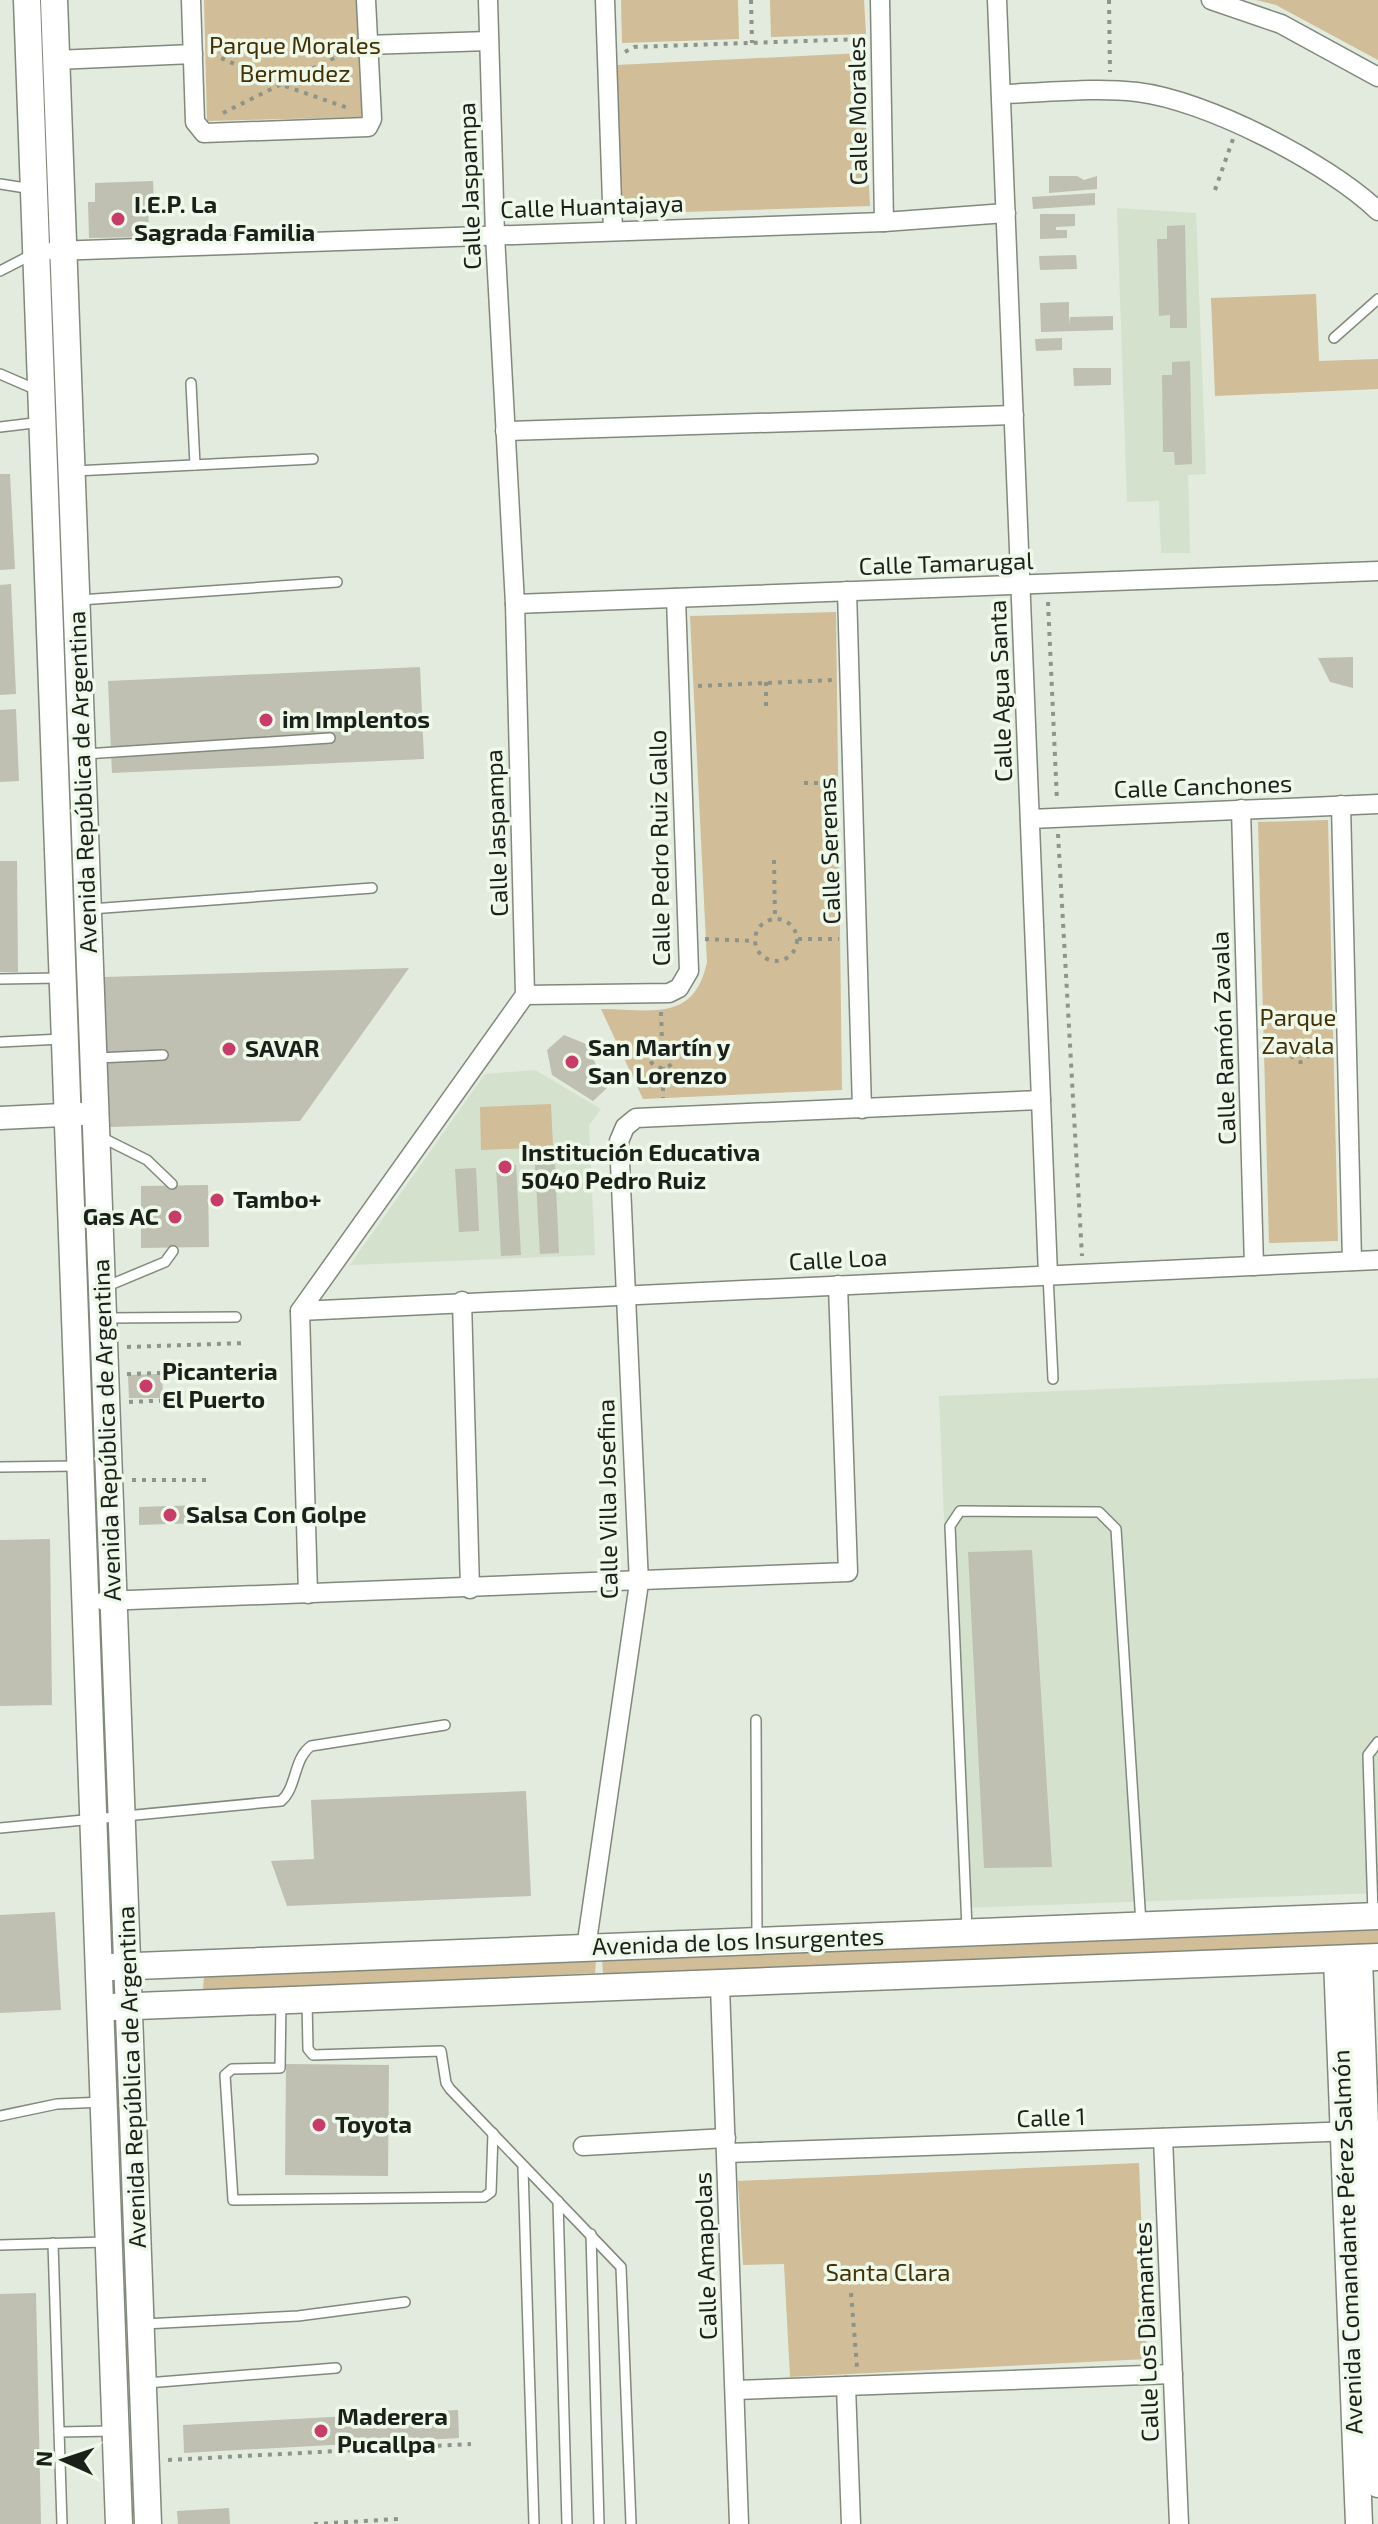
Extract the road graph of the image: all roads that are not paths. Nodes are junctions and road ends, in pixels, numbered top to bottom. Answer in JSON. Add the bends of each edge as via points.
{"nodes":[{"id":1,"x":27,"y":0,"type":"edge"},
{"id":2,"x":54,"y":0,"type":"edge"},
{"id":3,"x":191,"y":0,"type":"edge"},
{"id":4,"x":366,"y":0,"type":"edge"},
{"id":5,"x":488,"y":0,"type":"edge"},
{"id":6,"x":605,"y":0,"type":"edge"},
{"id":7,"x":880,"y":0,"type":"edge"},
{"id":8,"x":997,"y":0,"type":"edge"},
{"id":9,"x":1211,"y":0,"type":"edge"},
{"id":10,"x":489,"y":41,"type":"junction"},
{"id":11,"x":366,"y":45,"type":"junction"},
{"id":12,"x":193,"y":54,"type":"junction"},
{"id":13,"x":56,"y":60,"type":"junction"},
{"id":14,"x":1378,"y":77,"type":"edge"},
{"id":15,"x":1001,"y":94,"type":"junction"},
{"id":16,"x":0,"y":184,"type":"edge"},
{"id":17,"x":34,"y":190,"type":"junction"},
{"id":18,"x":1378,"y":211,"type":"edge"},
{"id":19,"x":1006,"y":213,"type":"junction"},
{"id":20,"x":884,"y":222,"type":"junction"},
{"id":21,"x":613,"y":231,"type":"junction"},
{"id":22,"x":495,"y":235,"type":"junction"},
{"id":23,"x":63,"y":250,"type":"junction"},
{"id":24,"x":36,"y":252,"type":"junction"},
{"id":25,"x":0,"y":271,"type":"edge"},
{"id":26,"x":1378,"y":299,"type":"edge"},
{"id":27,"x":1334,"y":338,"type":"dead end"},
{"id":28,"x":0,"y":374,"type":"edge"},
{"id":29,"x":191,"y":383,"type":"dead end"},
{"id":30,"x":41,"y":392,"type":"junction"},
{"id":31,"x":1014,"y":415,"type":"junction"},
{"id":32,"x":69,"y":421,"type":"junction"},
{"id":33,"x":42,"y":422,"type":"junction"},
{"id":34,"x":0,"y":427,"type":"edge"},
{"id":35,"x":505,"y":431,"type":"junction"},
{"id":36,"x":313,"y":459,"type":"dead end"},
{"id":37,"x":195,"y":465,"type":"junction"},
{"id":38,"x":71,"y":471,"type":"junction"},
{"id":39,"x":1378,"y":571,"type":"edge"},
{"id":40,"x":337,"y":582,"type":"dead end"},
{"id":41,"x":1021,"y":585,"type":"junction"},
{"id":42,"x":847,"y":591,"type":"junction"},
{"id":43,"x":676,"y":598,"type":"junction"},
{"id":44,"x":76,"y":600,"type":"junction"},
{"id":45,"x":515,"y":604,"type":"junction"},
{"id":46,"x":330,"y":738,"type":"dead end"},
{"id":47,"x":82,"y":755,"type":"junction"},
{"id":48,"x":1378,"y":804,"type":"edge"},
{"id":49,"x":1341,"y":805,"type":"junction"},
{"id":50,"x":1241,"y":809,"type":"junction"},
{"id":51,"x":1030,"y":819,"type":"junction"},
{"id":52,"x":372,"y":888,"type":"dead end"},
{"id":53,"x":88,"y":909,"type":"junction"},
{"id":54,"x":63,"y":978,"type":"junction"},
{"id":55,"x":0,"y":979,"type":"edge"},
{"id":56,"x":525,"y":995,"type":"junction"},
{"id":57,"x":65,"y":1039,"type":"junction"},
{"id":58,"x":0,"y":1042,"type":"edge"},
{"id":59,"x":163,"y":1055,"type":"dead end"},
{"id":60,"x":93,"y":1058,"type":"junction"},
{"id":61,"x":1041,"y":1100,"type":"junction"},
{"id":62,"x":862,"y":1109,"type":"junction"},
{"id":63,"x":68,"y":1115,"type":"junction"},
{"id":64,"x":0,"y":1118,"type":"edge"},
{"id":65,"x":96,"y":1124,"type":"junction"},
{"id":66,"x":172,"y":1184,"type":"dead end"},
{"id":67,"x":173,"y":1251,"type":"dead end"},
{"id":68,"x":1378,"y":1260,"type":"edge"},
{"id":69,"x":1352,"y":1261,"type":"junction"},
{"id":70,"x":1254,"y":1266,"type":"junction"},
{"id":71,"x":1048,"y":1275,"type":"junction"},
{"id":72,"x":838,"y":1285,"type":"junction"},
{"id":73,"x":102,"y":1288,"type":"junction"},
{"id":74,"x":626,"y":1294,"type":"junction"},
{"id":75,"x":462,"y":1301,"type":"junction"},
{"id":76,"x":300,"y":1311,"type":"junction"},
{"id":77,"x":236,"y":1317,"type":"dead end"},
{"id":78,"x":103,"y":1319,"type":"junction"},
{"id":79,"x":75,"y":1320,"type":"junction"},
{"id":80,"x":1053,"y":1379,"type":"dead end"},
{"id":81,"x":80,"y":1466,"type":"junction"},
{"id":82,"x":0,"y":1467,"type":"edge"},
{"id":83,"x":639,"y":1583,"type":"junction"},
{"id":84,"x":470,"y":1589,"type":"junction"},
{"id":85,"x":308,"y":1594,"type":"junction"},
{"id":86,"x":114,"y":1601,"type":"junction"},
{"id":87,"x":85,"y":1602,"type":"junction"},
{"id":88,"x":756,"y":1720,"type":"dead end"},
{"id":89,"x":445,"y":1725,"type":"dead end"},
{"id":90,"x":1378,"y":1742,"type":"edge"},
{"id":91,"x":122,"y":1815,"type":"junction"},
{"id":92,"x":93,"y":1817,"type":"junction"},
{"id":93,"x":0,"y":1828,"type":"edge"},
{"id":94,"x":1376,"y":1916,"type":"edge"},
{"id":95,"x":1141,"y":1925,"type":"junction"},
{"id":96,"x":967,"y":1933,"type":"junction"},
{"id":97,"x":757,"y":1941,"type":"junction"},
{"id":98,"x":586,"y":1948,"type":"junction"},
{"id":99,"x":1358,"y":1958,"type":"edge"},
{"id":100,"x":128,"y":1966,"type":"junction"},
{"id":101,"x":99,"y":1967,"type":"junction"},
{"id":102,"x":720,"y":1986,"type":"junction"},
{"id":103,"x":294,"y":2000,"type":"junction"},
{"id":104,"x":129,"y":2006,"type":"junction"},
{"id":105,"x":100,"y":2007,"type":"junction"},
{"id":106,"x":104,"y":2102,"type":"junction"},
{"id":107,"x":0,"y":2116,"type":"edge"},
{"id":108,"x":1362,"y":2130,"type":"edge"},
{"id":109,"x":493,"y":2133,"type":"junction"},
{"id":110,"x":1163,"y":2138,"type":"junction"},
{"id":111,"x":583,"y":2146,"type":"dead end"},
{"id":112,"x":726,"y":2146,"type":"junction"},
{"id":113,"x":523,"y":2168,"type":"junction"},
{"id":114,"x":558,"y":2201,"type":"junction"},
{"id":115,"x":591,"y":2234,"type":"junction"},
{"id":116,"x":109,"y":2242,"type":"junction"},
{"id":117,"x":53,"y":2243,"type":"junction"},
{"id":118,"x":0,"y":2245,"type":"edge"},
{"id":119,"x":405,"y":2302,"type":"dead end"},
{"id":120,"x":141,"y":2324,"type":"junction"},
{"id":121,"x":336,"y":2368,"type":"dead end"},
{"id":122,"x":1173,"y":2374,"type":"junction"},
{"id":123,"x":143,"y":2384,"type":"junction"},
{"id":124,"x":852,"y":2386,"type":"junction"},
{"id":125,"x":736,"y":2390,"type":"junction"},
{"id":126,"x":116,"y":2431,"type":"junction"},
{"id":127,"x":59,"y":2432,"type":"junction"},
{"id":128,"x":1378,"y":2484,"type":"edge"},
{"id":129,"x":62,"y":2524,"type":"edge"},
{"id":130,"x":119,"y":2524,"type":"edge"},
{"id":131,"x":148,"y":2524,"type":"edge"},
{"id":132,"x":534,"y":2524,"type":"edge"},
{"id":133,"x":567,"y":2524,"type":"edge"},
{"id":134,"x":599,"y":2524,"type":"edge"},
{"id":135,"x":631,"y":2524,"type":"edge"},
{"id":136,"x":739,"y":2524,"type":"edge"},
{"id":137,"x":851,"y":2524,"type":"edge"},
{"id":138,"x":1179,"y":2524,"type":"edge"},
{"id":139,"x":1359,"y":2524,"type":"edge"}],
"edges":[{"from":1,"to":17,"type":"main road","name":"Avenida República de Argentina"},
{"from":2,"to":13,"type":"main road","name":"Avenida República de Argentina"},
{"from":3,"to":12,"type":"street"},
{"from":4,"to":11,"type":"street"},
{"from":5,"to":10,"type":"street","name":"Calle Jaspampa"},
{"from":6,"to":21,"type":"street"},
{"from":7,"to":20,"type":"street","name":"Calle Morales"},
{"from":8,"to":15,"type":"street","name":"Calle Agua Santa"},
{"from":9,"to":14,"type":"street","via":[[1281,24]]},
{"from":10,"to":11,"type":"street"},
{"from":10,"to":22,"type":"street","name":"Calle Jaspampa"},
{"from":11,"to":12,"type":"street","via":[[372,119],[368,127],[204,133],[195,122]]},
{"from":12,"to":13,"type":"street"},
{"from":13,"to":23,"type":"main road","name":"Avenida República de Argentina"},
{"from":15,"to":18,"type":"street","via":[[1110,90],[1167,100],[1275,141]]},
{"from":15,"to":19,"type":"street","name":"Calle Agua Santa"},
{"from":16,"to":17,"type":"lane"},
{"from":17,"to":24,"type":"main road","name":"Avenida República de Argentina"},
{"from":19,"to":20,"type":"street","name":"Calle Huantajaya"},
{"from":19,"to":31,"type":"street","name":"Calle Agua Santa"},
{"from":20,"to":21,"type":"street","name":"Calle Huantajaya"},
{"from":21,"to":22,"type":"street","name":"Calle Huantajaya"},
{"from":22,"to":23,"type":"street","name":"Calle Huantajaya"},
{"from":22,"to":35,"type":"street","name":"Calle Jaspampa"},
{"from":23,"to":24,"type":"street","name":"Calle Huantajaya"},
{"from":23,"to":32,"type":"main road","name":"Avenida República de Argentina"},
{"from":24,"to":25,"type":"lane"},
{"from":24,"to":30,"type":"main road","name":"Avenida República de Argentina"},
{"from":26,"to":27,"type":"lane"},
{"from":28,"to":30,"type":"lane"},
{"from":29,"to":37,"type":"lane"},
{"from":30,"to":33,"type":"main road","name":"Avenida República de Argentina"},
{"from":31,"to":35,"type":"street"},
{"from":31,"to":41,"type":"street","name":"Calle Agua Santa"},
{"from":32,"to":33,"type":"lane"},
{"from":32,"to":38,"type":"main road","name":"Avenida República de Argentina"},
{"from":33,"to":34,"type":"lane"},
{"from":33,"to":54,"type":"main road","name":"Avenida República de Argentina"},
{"from":35,"to":45,"type":"street","name":"Calle Jaspampa"},
{"from":36,"to":37,"type":"lane"},
{"from":37,"to":38,"type":"lane"},
{"from":38,"to":44,"type":"main road","name":"Avenida República de Argentina"},
{"from":39,"to":41,"type":"street","name":"Calle Tamarugal"},
{"from":40,"to":44,"type":"lane"},
{"from":41,"to":42,"type":"street","name":"Calle Tamarugal"},
{"from":41,"to":51,"type":"street","name":"Calle Agua Santa"},
{"from":42,"to":43,"type":"street","name":"Calle Tamarugal"},
{"from":42,"to":62,"type":"street","name":"Calle Serenas"},
{"from":43,"to":45,"type":"street","name":"Calle Tamarugal"},
{"from":43,"to":56,"type":"street","name":"Calle Pedro Ruiz Gallo","via":[[690,939],[685,982],[669,993]]},
{"from":44,"to":47,"type":"main road","name":"Avenida República de Argentina"},
{"from":45,"to":56,"type":"street","name":"Calle Jaspampa"},
{"from":46,"to":47,"type":"lane"},
{"from":47,"to":53,"type":"main road","name":"Avenida República de Argentina"},
{"from":48,"to":49,"type":"street","name":"Calle Canchones"},
{"from":49,"to":50,"type":"street","name":"Calle Canchones"},
{"from":49,"to":69,"type":"street"},
{"from":50,"to":51,"type":"street","name":"Calle Canchones"},
{"from":50,"to":70,"type":"street","name":"Calle Ramón Zavala"},
{"from":51,"to":61,"type":"street","name":"Calle Agua Santa"},
{"from":52,"to":53,"type":"lane"},
{"from":53,"to":60,"type":"main road","name":"Avenida República de Argentina"},
{"from":54,"to":55,"type":"lane"},
{"from":54,"to":57,"type":"main road","name":"Avenida República de Argentina"},
{"from":56,"to":76,"type":"street"},
{"from":57,"to":58,"type":"lane"},
{"from":57,"to":63,"type":"main road","name":"Avenida República de Argentina"},
{"from":59,"to":60,"type":"lane"},
{"from":60,"to":65,"type":"main road","name":"Avenida República de Argentina"},
{"from":61,"to":62,"type":"street"},
{"from":61,"to":71,"type":"street","name":"Calle Agua Santa"},
{"from":62,"to":74,"type":"street","name":"Calle Villa Josefina","via":[[636,1118],[619,1141]]},
{"from":63,"to":64,"type":"street"},
{"from":63,"to":65,"type":"street"},
{"from":63,"to":79,"type":"main road","name":"Avenida República de Argentina"},
{"from":65,"to":66,"type":"lane"},
{"from":65,"to":73,"type":"main road","name":"Avenida República de Argentina"},
{"from":67,"to":73,"type":"lane","via":[[165,1262]]},
{"from":68,"to":69,"type":"street","name":"Calle Loa"},
{"from":69,"to":70,"type":"street","name":"Calle Loa"},
{"from":70,"to":71,"type":"street","name":"Calle Loa"},
{"from":71,"to":72,"type":"street","name":"Calle Loa"},
{"from":71,"to":80,"type":"lane","name":"Calle Agua Santa"},
{"from":72,"to":74,"type":"street","name":"Calle Loa"},
{"from":72,"to":83,"type":"street","via":[[850,1570]]},
{"from":73,"to":78,"type":"main road","name":"Avenida República de Argentina"},
{"from":74,"to":75,"type":"street","name":"Calle Loa"},
{"from":74,"to":83,"type":"street","name":"Calle Villa Josefina"},
{"from":75,"to":76,"type":"street","name":"Calle Loa"},
{"from":75,"to":84,"type":"street"},
{"from":76,"to":85,"type":"street"},
{"from":77,"to":78,"type":"lane"},
{"from":78,"to":79,"type":"lane"},
{"from":78,"to":86,"type":"main road","name":"Avenida República de Argentina"},
{"from":79,"to":81,"type":"main road","name":"Avenida República de Argentina"},
{"from":81,"to":82,"type":"lane"},
{"from":81,"to":87,"type":"main road","name":"Avenida República de Argentina"},
{"from":83,"to":84,"type":"street"},
{"from":83,"to":98,"type":"street","name":"Calle Villa Josefina"},
{"from":84,"to":85,"type":"street"},
{"from":85,"to":86,"type":"street"},
{"from":86,"to":87,"type":"street"},
{"from":86,"to":91,"type":"main road","name":"Avenida República de Argentina"},
{"from":87,"to":92,"type":"main road","name":"Avenida República de Argentina"},
{"from":88,"to":97,"type":"lane"},
{"from":89,"to":91,"type":"lane","via":[[311,1746],[304,1750],[281,1801]]},
{"from":90,"to":94,"type":"lane","via":[[1368,1755]]},
{"from":91,"to":92,"type":"lane"},
{"from":91,"to":100,"type":"main road","name":"Avenida República de Argentina"},
{"from":92,"to":93,"type":"lane"},
{"from":92,"to":101,"type":"main road","name":"Avenida República de Argentina"},
{"from":94,"to":95,"type":"main road","name":"Avenida de los Insurgentes"},
{"from":95,"to":96,"type":"main road","name":"Avenida de los Insurgentes"},
{"from":95,"to":96,"type":"lane","via":[[1116,1529],[1099,1512],[960,1511],[950,1526]]},
{"from":96,"to":97,"type":"main road","name":"Avenida de los Insurgentes"},
{"from":97,"to":98,"type":"main road","name":"Avenida de los Insurgentes"},
{"from":98,"to":100,"type":"main road","name":"Avenida de los Insurgentes"},
{"from":99,"to":102,"type":"main road","name":"Avenida de los Insurgentes"},
{"from":99,"to":108,"type":"main road","name":"Avenida Comandante Pérez Salmón"},
{"from":100,"to":101,"type":"main road","name":"Avenida de los Insurgentes"},
{"from":100,"to":104,"type":"main road","name":"Avenida República de Argentina"},
{"from":101,"to":105,"type":"main road","name":"Avenida República de Argentina"},
{"from":102,"to":103,"type":"main road","name":"Avenida de los Insurgentes"},
{"from":102,"to":112,"type":"street","name":"Calle Amapolas"},
{"from":103,"to":104,"type":"main road","name":"Avenida de los Insurgentes"},
{"from":103,"to":109,"type":"lane","via":[[310,2053],[441,2051],[446,2083]]},
{"from":103,"to":109,"type":"lane","via":[[282,2065],[232,2069],[225,2075],[233,2200],[484,2197],[491,2192]]},
{"from":104,"to":105,"type":"main road","name":"Avenida de los Insurgentes"},
{"from":104,"to":120,"type":"main road","name":"Avenida República de Argentina"},
{"from":105,"to":106,"type":"main road","name":"Avenida República de Argentina"},
{"from":106,"to":107,"type":"lane","via":[[57,2104]]},
{"from":106,"to":116,"type":"main road","name":"Avenida República de Argentina"},
{"from":108,"to":110,"type":"street","name":"Calle 1"},
{"from":108,"to":128,"type":"main road","name":"Avenida Comandante Pérez Salmón"},
{"from":108,"to":139,"type":"main road","name":"Avenida Comandante Pérez Salmón"},
{"from":109,"to":113,"type":"lane"},
{"from":110,"to":112,"type":"street","name":"Calle 1"},
{"from":110,"to":122,"type":"street","name":"Calle Los Diamantes"},
{"from":111,"to":112,"type":"street","name":"Calle 1"},
{"from":112,"to":125,"type":"street","name":"Calle Amapolas"},
{"from":113,"to":114,"type":"lane"},
{"from":113,"to":132,"type":"lane"},
{"from":114,"to":115,"type":"lane"},
{"from":114,"to":133,"type":"lane"},
{"from":115,"to":134,"type":"lane"},
{"from":115,"to":135,"type":"lane","via":[[624,2275]]},
{"from":116,"to":117,"type":"lane"},
{"from":116,"to":126,"type":"main road","name":"Avenida República de Argentina"},
{"from":117,"to":118,"type":"lane"},
{"from":117,"to":127,"type":"lane"},
{"from":119,"to":120,"type":"lane","via":[[298,2316]]},
{"from":120,"to":123,"type":"main road","name":"Avenida República de Argentina"},
{"from":121,"to":123,"type":"lane"},
{"from":122,"to":124,"type":"street"},
{"from":122,"to":138,"type":"street","name":"Calle Los Diamantes"},
{"from":123,"to":131,"type":"main road","name":"Avenida República de Argentina"},
{"from":124,"to":125,"type":"street"},
{"from":124,"to":137,"type":"street"},
{"from":125,"to":136,"type":"street","name":"Calle Amapolas"},
{"from":126,"to":127,"type":"lane"},
{"from":126,"to":130,"type":"main road","name":"Avenida República de Argentina"},
{"from":127,"to":129,"type":"lane"}]}
